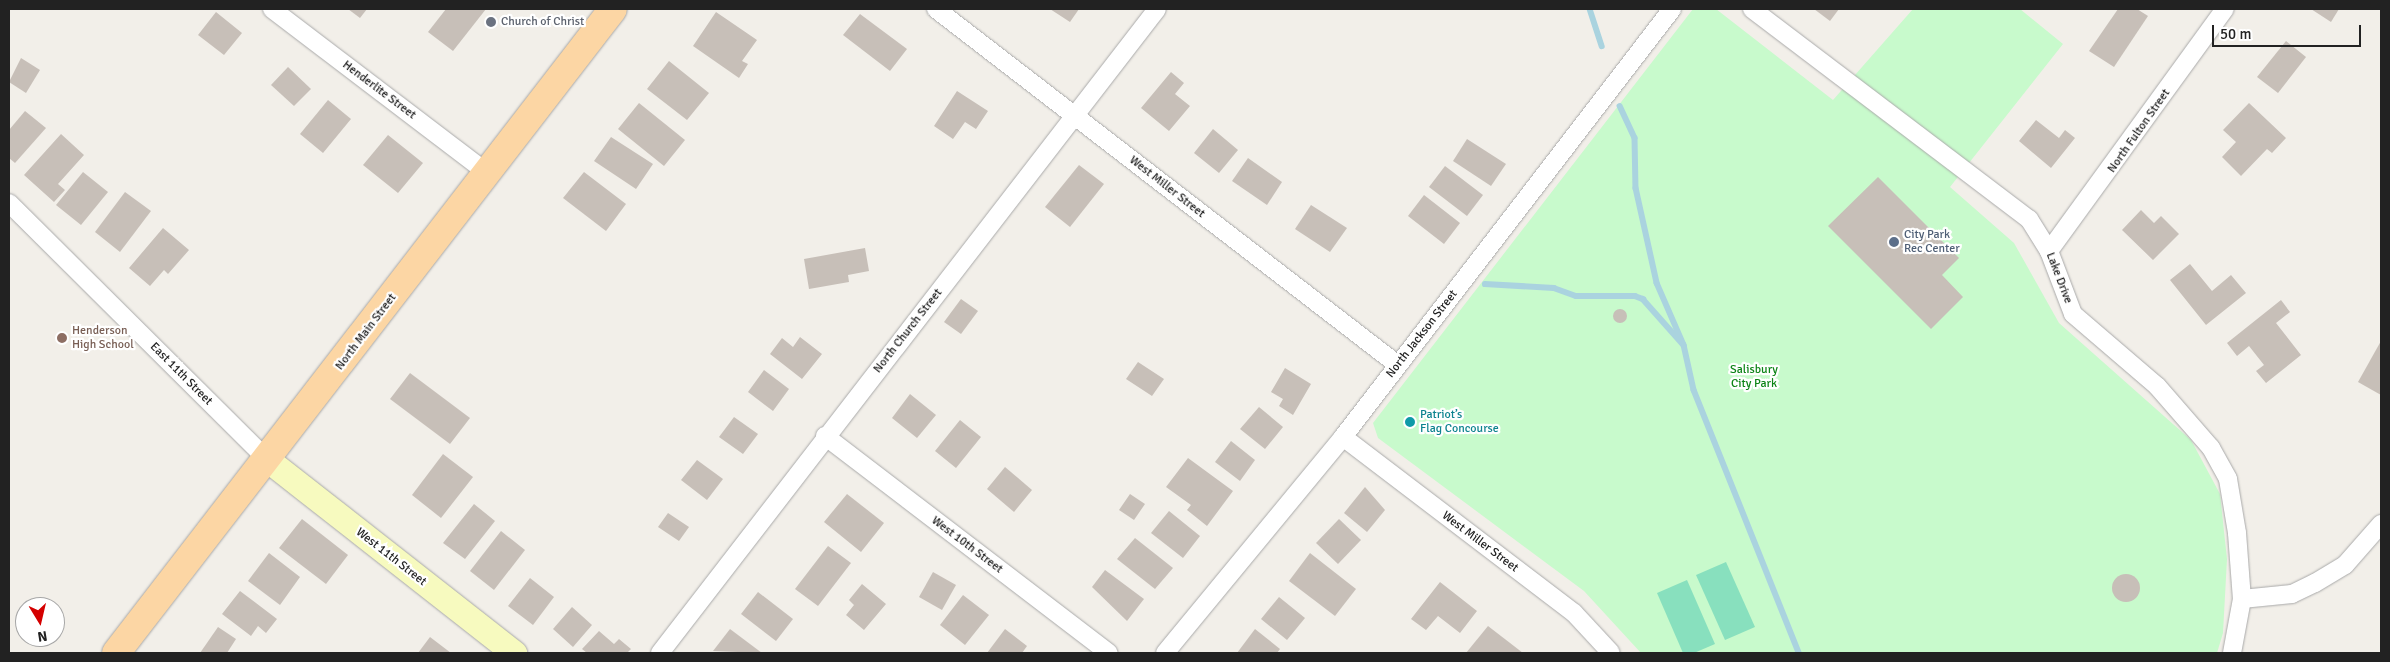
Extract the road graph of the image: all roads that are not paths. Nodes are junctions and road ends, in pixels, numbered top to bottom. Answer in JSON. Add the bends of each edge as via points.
{"nodes":[{"id":1,"x":272,"y":9,"type":"edge"},
{"id":2,"x":613,"y":9,"type":"edge"},
{"id":3,"x":936,"y":9,"type":"edge"},
{"id":4,"x":1157,"y":9,"type":"edge"},
{"id":5,"x":1672,"y":9,"type":"edge"},
{"id":6,"x":1752,"y":9,"type":"edge"},
{"id":7,"x":2225,"y":9,"type":"edge"},
{"id":8,"x":1076,"y":116,"type":"junction"},
{"id":9,"x":486,"y":172,"type":"junction"},
{"id":10,"x":9,"y":203,"type":"edge"},
{"id":11,"x":2049,"y":251,"type":"junction"},
{"id":12,"x":1398,"y":366,"type":"junction"},
{"id":13,"x":825,"y":436,"type":"junction"},
{"id":14,"x":1343,"y":437,"type":"junction"},
{"id":15,"x":268,"y":460,"type":"junction"},
{"id":16,"x":2381,"y":524,"type":"edge"},
{"id":17,"x":2242,"y":599,"type":"junction"},
{"id":18,"x":116,"y":653,"type":"edge"},
{"id":19,"x":514,"y":653,"type":"edge"},
{"id":20,"x":660,"y":653,"type":"edge"},
{"id":21,"x":1110,"y":653,"type":"edge"},
{"id":22,"x":1165,"y":653,"type":"edge"},
{"id":23,"x":1611,"y":653,"type":"edge"},
{"id":24,"x":2232,"y":653,"type":"edge"}],
"edges":[{"from":1,"to":9,"type":"street","name":"Henderlite Street"},
{"from":2,"to":9,"type":"main road","name":"North Main Street"},
{"from":3,"to":8,"type":"street","name":"West Miller Street"},
{"from":4,"to":8,"type":"street","name":"North Church Street"},
{"from":5,"to":12,"type":"street","name":"North Jackson Street"},
{"from":6,"to":11,"type":"street","name":"Lake Drive","via":[[2029,219]]},
{"from":7,"to":11,"type":"street","name":"North Fulton Street"},
{"from":8,"to":12,"type":"street","name":"West Miller Street"},
{"from":8,"to":13,"type":"street","name":"North Church Street"},
{"from":9,"to":15,"type":"main road","name":"North Main Street"},
{"from":10,"to":15,"type":"street","name":"East 11th Street"},
{"from":11,"to":17,"type":"street","name":"Lake Drive","via":[[2073,314],[2157,386],[2212,448],[2228,479]]},
{"from":12,"to":14,"type":"street","name":"North Jackson Street"},
{"from":13,"to":20,"type":"street","name":"North Church Street"},
{"from":13,"to":21,"type":"street","name":"West 10th Street"},
{"from":14,"to":22,"type":"street","name":"North Jackson Street"},
{"from":14,"to":23,"type":"street","name":"West Miller Street","via":[[1574,613]]},
{"from":15,"to":18,"type":"main road","name":"North Main Street"},
{"from":15,"to":19,"type":"street","name":"West 11th Street"},
{"from":16,"to":17,"type":"street","via":[[2344,565],[2315,583],[2292,594]]},
{"from":17,"to":24,"type":"street","name":"Lake Drive"}]}
